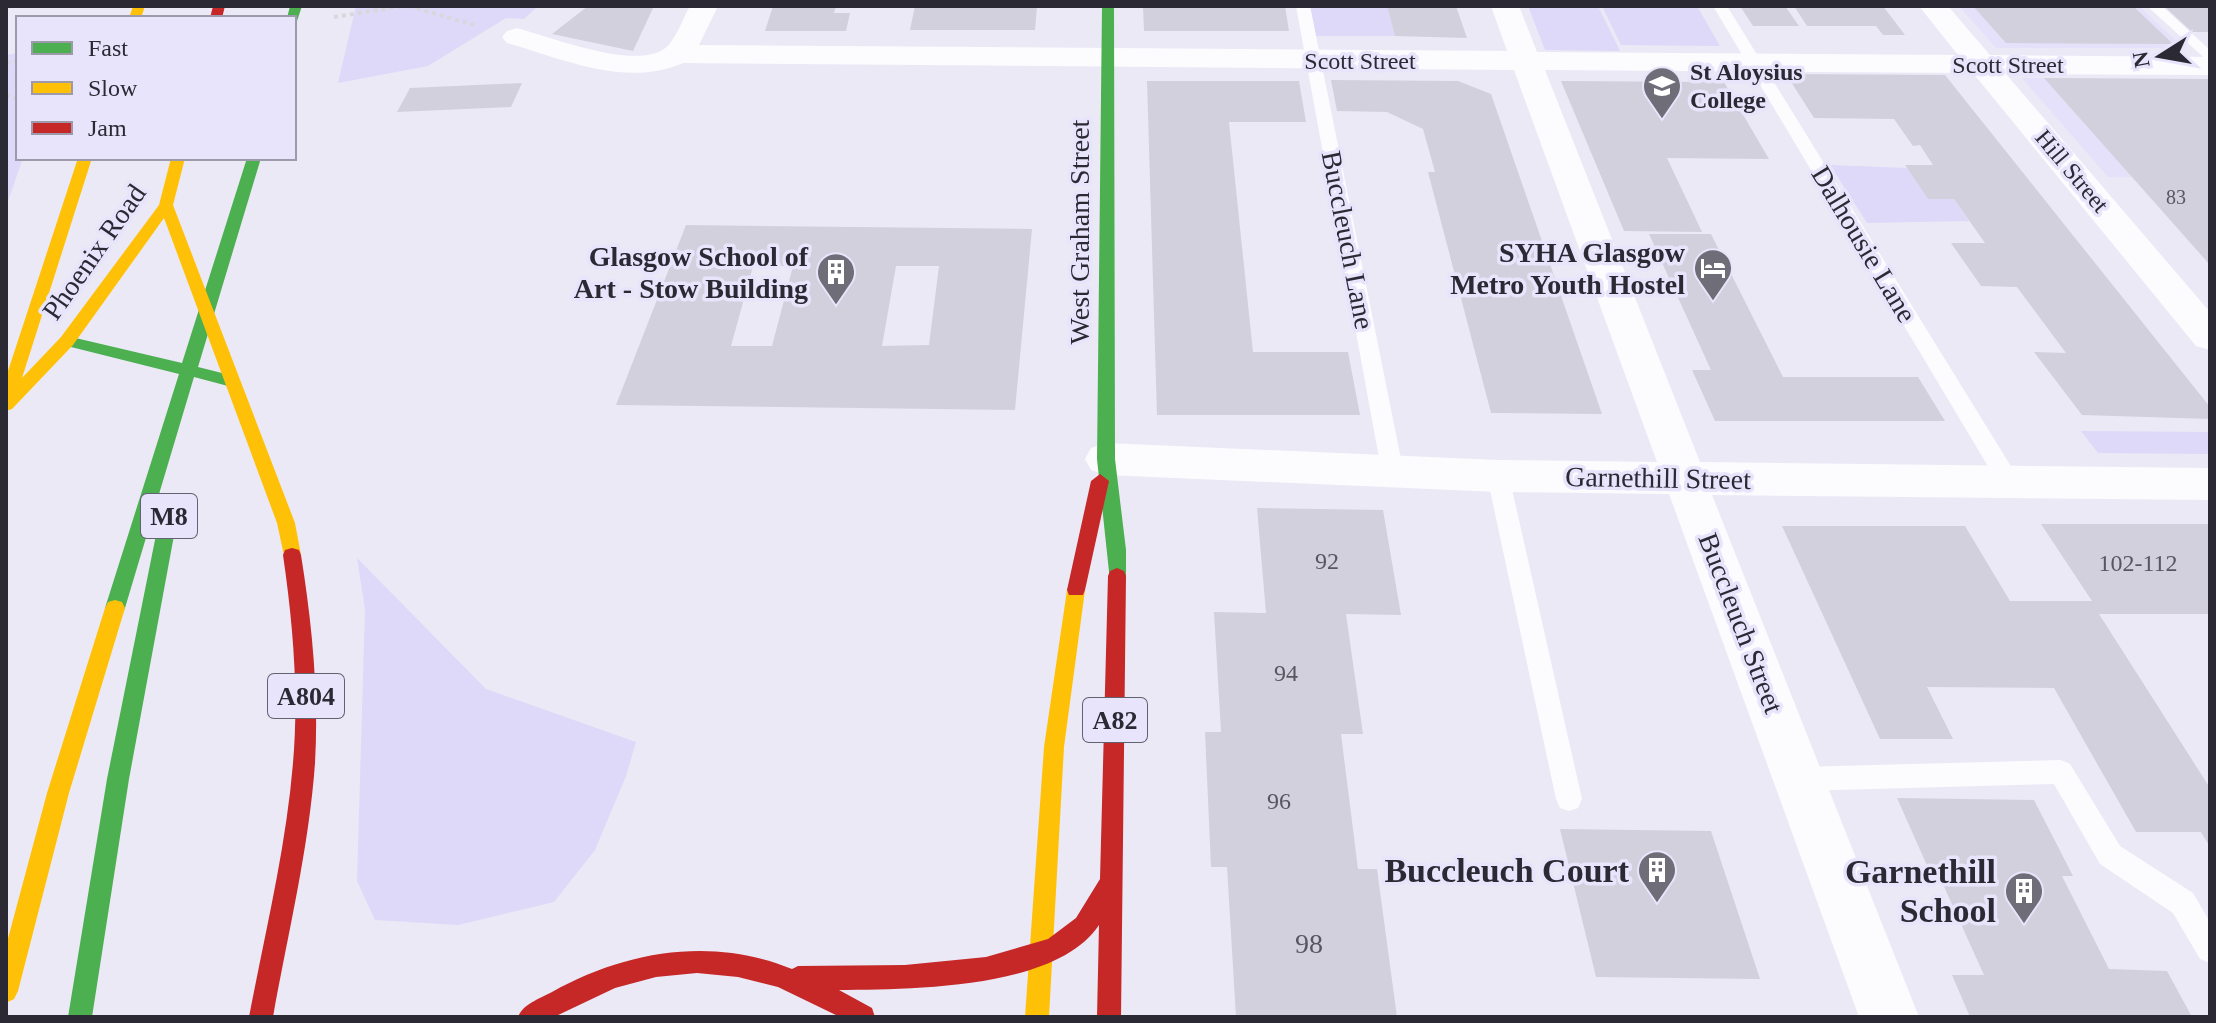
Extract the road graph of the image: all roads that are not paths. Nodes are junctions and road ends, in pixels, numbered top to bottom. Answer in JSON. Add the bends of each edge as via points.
{"nodes":[{"id":1,"x":704,"y":6,"type":"edge"},
{"id":2,"x":1108,"y":6,"type":"edge"},
{"id":3,"x":1303,"y":6,"type":"edge"},
{"id":4,"x":1505,"y":6,"type":"edge"},
{"id":5,"x":1720,"y":6,"type":"edge"},
{"id":6,"x":1933,"y":6,"type":"edge"},
{"id":7,"x":2154,"y":6,"type":"edge"},
{"id":8,"x":517,"y":37,"type":"dead end"},
{"id":9,"x":679,"y":54,"type":"junction"},
{"id":10,"x":2210,"y":58,"type":"edge"},
{"id":11,"x":1108,"y":59,"type":"junction"},
{"id":12,"x":1314,"y":61,"type":"junction"},
{"id":13,"x":1526,"y":62,"type":"junction"},
{"id":14,"x":1755,"y":63,"type":"junction"},
{"id":15,"x":1983,"y":65,"type":"junction"},
{"id":16,"x":2210,"y":66,"type":"edge"},
{"id":17,"x":84,"y":160,"type":"edge"},
{"id":18,"x":177,"y":160,"type":"edge"},
{"id":19,"x":253,"y":160,"type":"edge"},
{"id":20,"x":77,"y":178,"type":"junction"},
{"id":21,"x":166,"y":205,"type":"junction"},
{"id":22,"x":225,"y":253,"type":"junction"},
{"id":23,"x":19,"y":299,"type":"dead end"},
{"id":24,"x":2210,"y":337,"type":"edge"},
{"id":25,"x":67,"y":341,"type":"junction"},
{"id":26,"x":234,"y":381,"type":"junction"},
{"id":27,"x":6,"y":403,"type":"edge"},
{"id":28,"x":1106,"y":459,"type":"junction"},
{"id":29,"x":179,"y":468,"type":"dead end"},
{"id":30,"x":1393,"y":474,"type":"junction"},
{"id":31,"x":1498,"y":476,"type":"junction"},
{"id":32,"x":1686,"y":478,"type":"junction"},
{"id":33,"x":2009,"y":482,"type":"junction"},
{"id":34,"x":2210,"y":484,"type":"edge"},
{"id":35,"x":169,"y":514,"type":"dead end"},
{"id":36,"x":1800,"y":779,"type":"junction"},
{"id":37,"x":1569,"y":799,"type":"dead end"},
{"id":38,"x":1044,"y":880,"type":"junction"},
{"id":39,"x":1110,"y":884,"type":"junction"},
{"id":40,"x":1078,"y":933,"type":"junction"},
{"id":41,"x":2210,"y":949,"type":"edge"},
{"id":42,"x":1040,"y":954,"type":"junction"},
{"id":43,"x":795,"y":978,"type":"junction"},
{"id":44,"x":1109,"y":981,"type":"junction"},
{"id":45,"x":6,"y":991,"type":"edge"},
{"id":46,"x":80,"y":1017,"type":"edge"},
{"id":47,"x":261,"y":1017,"type":"edge"},
{"id":48,"x":530,"y":1017,"type":"edge"},
{"id":49,"x":863,"y":1017,"type":"edge"},
{"id":50,"x":1037,"y":1017,"type":"edge"},
{"id":51,"x":1109,"y":1017,"type":"edge"},
{"id":52,"x":1889,"y":1017,"type":"edge"}],
"edges":[{"from":1,"to":9,"type":"street"},
{"from":2,"to":11,"type":"main road","name":"West Graham Street","number":"A82"},
{"from":3,"to":12,"type":"lane","name":"Buccleuch Lane"},
{"from":4,"to":13,"type":"street","name":"Buccleuch Street"},
{"from":5,"to":14,"type":"lane","name":"Dalhousie Lane"},
{"from":6,"to":15,"type":"street","name":"Hill Street"},
{"from":7,"to":10,"type":"lane"},
{"from":8,"to":9,"type":"street","name":"Scott Street","via":[[639,67]]},
{"from":9,"to":11,"type":"street","name":"Scott Street"},
{"from":11,"to":12,"type":"street","name":"Scott Street"},
{"from":11,"to":28,"type":"main road","name":"West Graham Street","number":"A82"},
{"from":12,"to":13,"type":"street","name":"Scott Street"},
{"from":12,"to":30,"type":"lane","name":"Buccleuch Lane"},
{"from":13,"to":14,"type":"street","name":"Scott Street"},
{"from":13,"to":32,"type":"street","name":"Buccleuch Street"},
{"from":14,"to":15,"type":"street","name":"Scott Street"},
{"from":14,"to":33,"type":"lane","name":"Dalhousie Lane"},
{"from":15,"to":16,"type":"street","name":"Scott Street"},
{"from":15,"to":24,"type":"street","name":"Hill Street"},
{"from":17,"to":20,"type":"main road"},
{"from":18,"to":21,"type":"main road","name":"Phoenix Road"},
{"from":19,"to":22,"type":"main road","number":"M8"},
{"from":20,"to":23,"type":"main road"},
{"from":20,"to":27,"type":"main road"},
{"from":21,"to":25,"type":"main road","name":"Phoenix Road"},
{"from":21,"to":26,"type":"main road","number":"A804"},
{"from":22,"to":29,"type":"main road","number":"M8"},
{"from":22,"to":45,"type":"main road","via":[[58,793]]},
{"from":25,"to":26,"type":"main road"},
{"from":25,"to":27,"type":"main road","name":"Phoenix Road"},
{"from":26,"to":47,"type":"main road","number":"A804","via":[[286,523],[302,614],[306,688],[301,791]]},
{"from":28,"to":30,"type":"street","name":"Garnethill Street"},
{"from":28,"to":38,"type":"main road","name":"West Graham Street","number":"A82","via":[[1082,551],[1055,719]]},
{"from":28,"to":39,"type":"main road","name":"West Graham Street","number":"A82","via":[[1117,550]]},
{"from":30,"to":31,"type":"street","name":"Garnethill Street"},
{"from":31,"to":32,"type":"street","name":"Garnethill Street"},
{"from":31,"to":37,"type":"lane"},
{"from":32,"to":33,"type":"street","name":"Garnethill Street"},
{"from":32,"to":36,"type":"street","name":"Buccleuch Street"},
{"from":33,"to":34,"type":"street","name":"Garnethill Street"},
{"from":35,"to":46,"type":"main road","number":"M8","via":[[118,779]]},
{"from":36,"to":41,"type":"lane","via":[[2061,772],[2110,855],[2183,903]]},
{"from":36,"to":52,"type":"street","name":"Buccleuch Street"},
{"from":38,"to":40,"type":"main road"},
{"from":38,"to":42,"type":"main road","number":"A82"},
{"from":39,"to":40,"type":"main road"},
{"from":39,"to":44,"type":"main road","name":"West Graham Street","number":"A82"},
{"from":40,"to":42,"type":"main road"},
{"from":40,"to":44,"type":"main road"},
{"from":42,"to":43,"type":"main road","via":[[932,976]]},
{"from":42,"to":50,"type":"main road","number":"A82"},
{"from":43,"to":48,"type":"main road","via":[[727,962],[654,966],[579,988]]},
{"from":43,"to":49,"type":"main road"},
{"from":44,"to":51,"type":"main road","number":"A82"}]}
